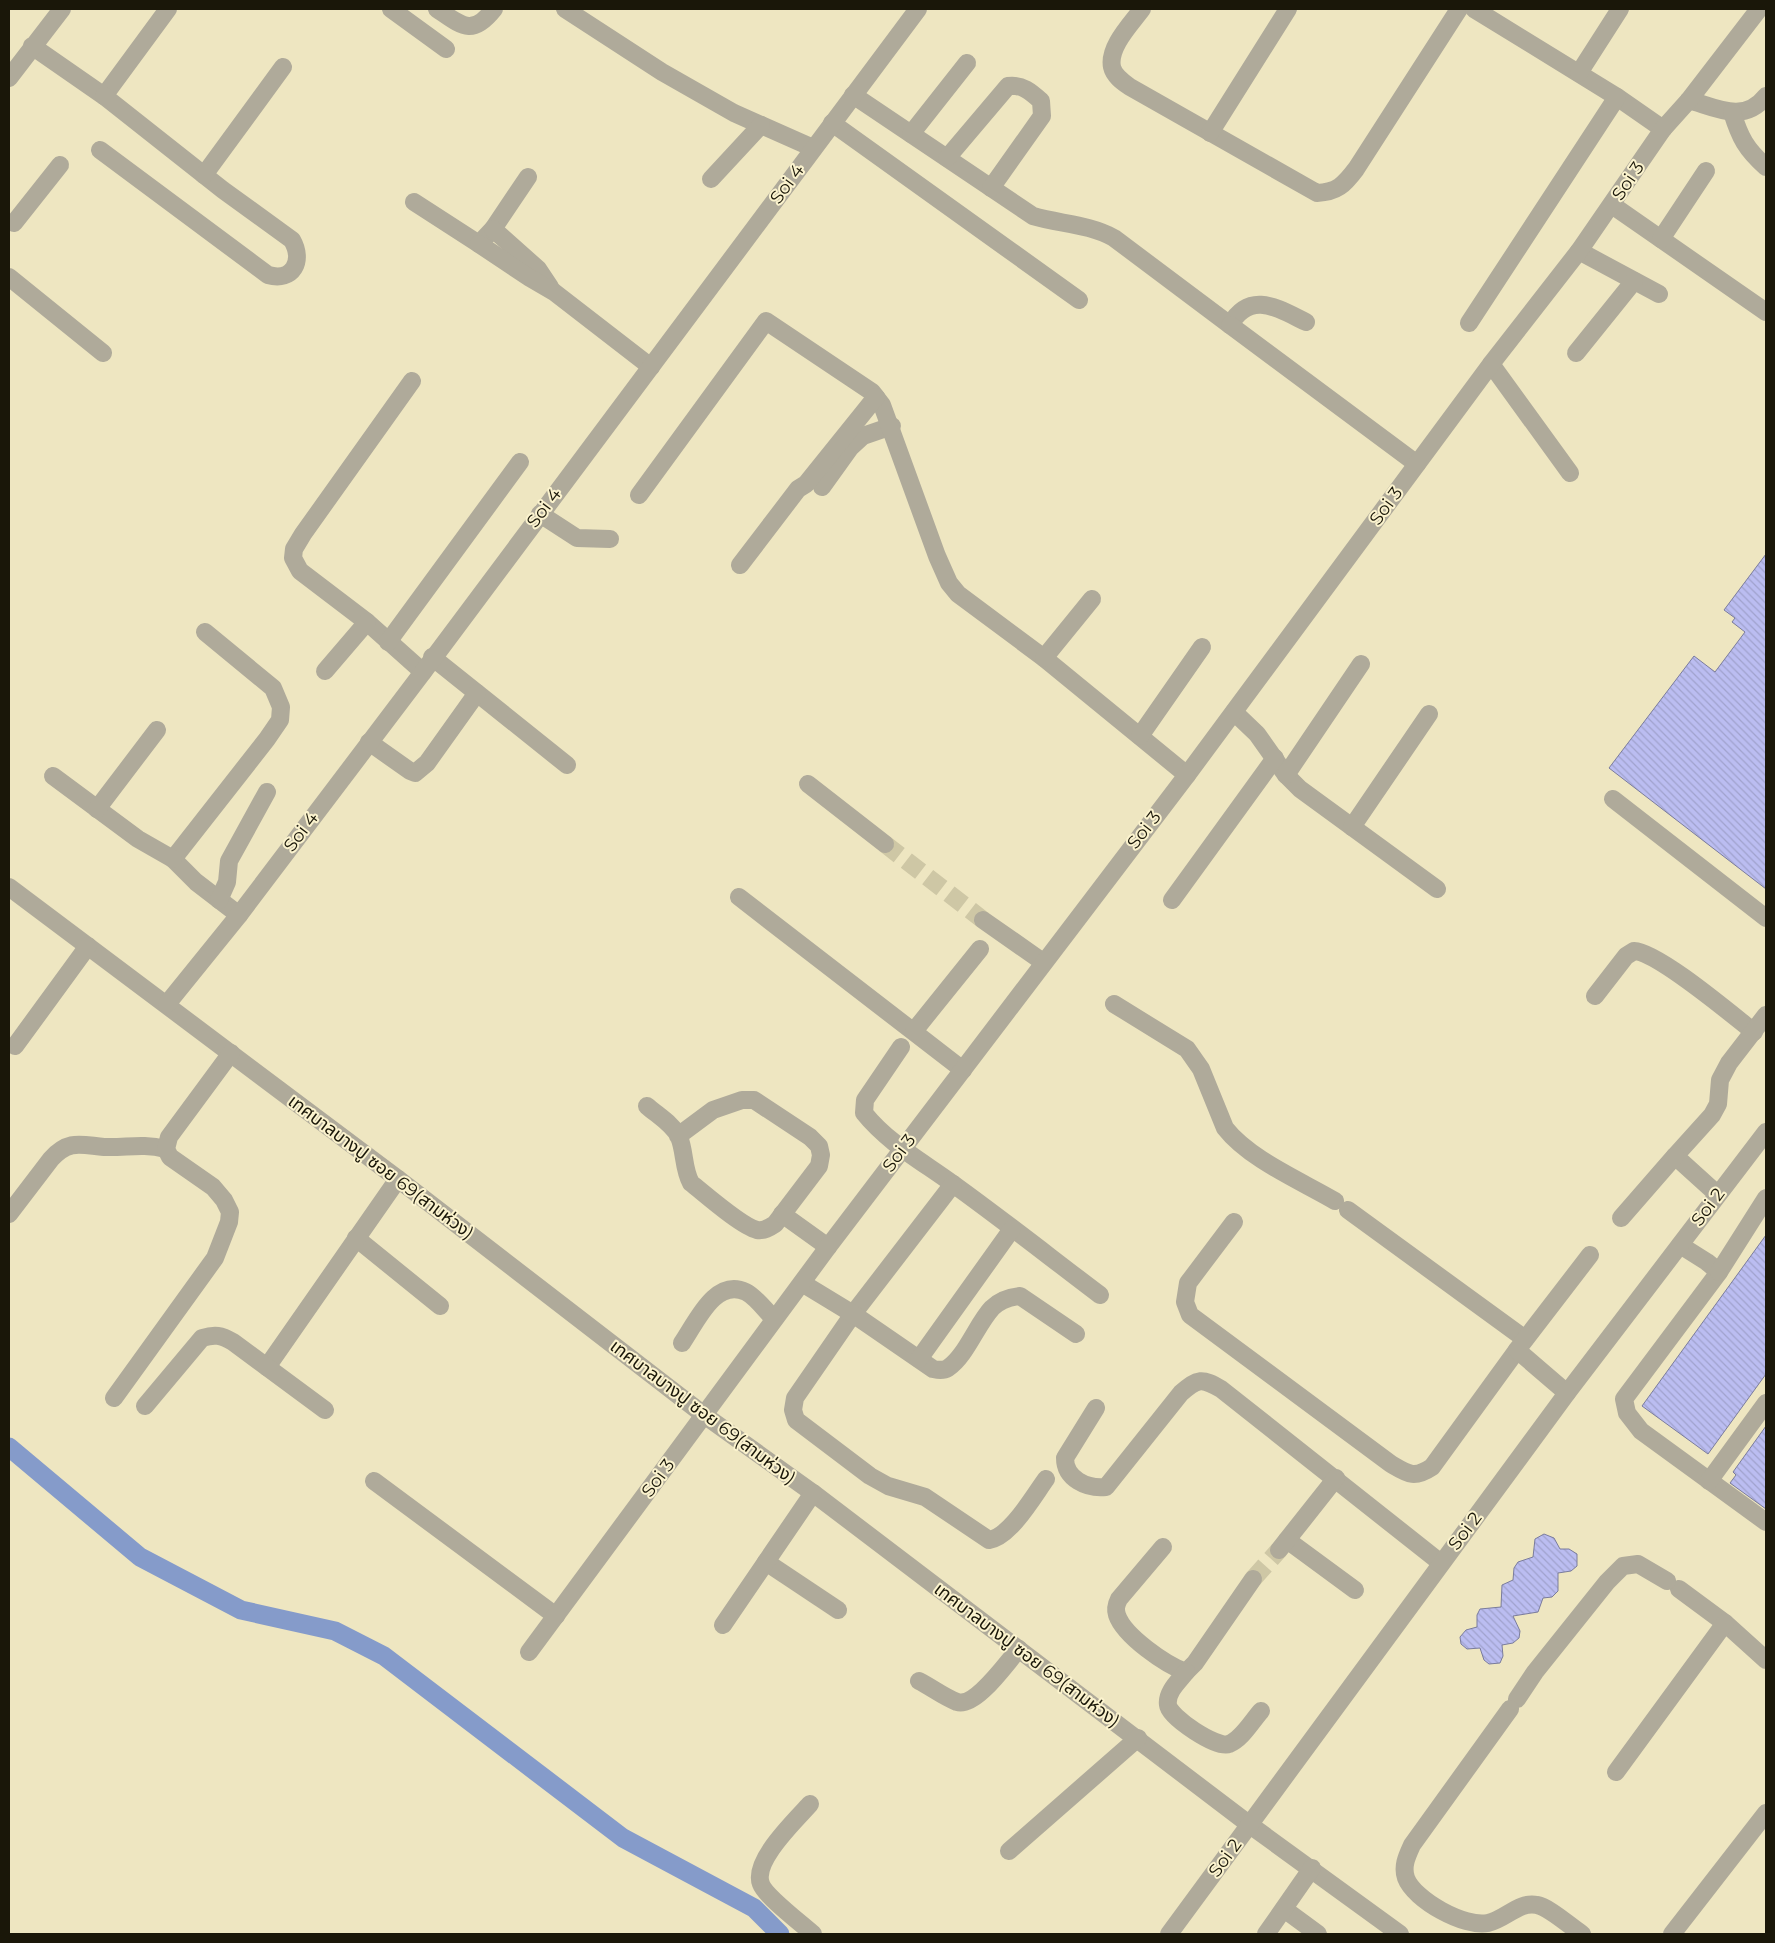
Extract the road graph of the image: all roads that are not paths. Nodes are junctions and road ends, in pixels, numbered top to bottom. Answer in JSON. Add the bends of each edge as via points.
{"nodes":[{"id":1,"x":62,"y":9,"type":"edge"},
{"id":2,"x":168,"y":9,"type":"edge"},
{"id":3,"x":391,"y":9,"type":"edge"},
{"id":4,"x":437,"y":9,"type":"edge"},
{"id":5,"x":494,"y":9,"type":"edge"},
{"id":6,"x":565,"y":9,"type":"edge"},
{"id":7,"x":917,"y":9,"type":"edge"},
{"id":8,"x":1142,"y":9,"type":"edge"},
{"id":9,"x":1288,"y":9,"type":"edge"},
{"id":10,"x":1460,"y":9,"type":"edge"},
{"id":11,"x":1474,"y":9,"type":"edge"},
{"id":12,"x":1620,"y":9,"type":"edge"},
{"id":13,"x":1759,"y":9,"type":"edge"},
{"id":14,"x":32,"y":46,"type":"junction"},
{"id":15,"x":446,"y":49,"type":"dead end"},
{"id":16,"x":967,"y":63,"type":"dead end"},
{"id":17,"x":283,"y":67,"type":"dead end"},
{"id":18,"x":1579,"y":73,"type":"junction"},
{"id":19,"x":9,"y":78,"type":"edge"},
{"id":20,"x":853,"y":95,"type":"junction"},
{"id":21,"x":104,"y":96,"type":"junction"},
{"id":22,"x":1766,"y":96,"type":"edge"},
{"id":23,"x":1617,"y":97,"type":"junction"},
{"id":24,"x":1689,"y":100,"type":"junction"},
{"id":25,"x":1732,"y":112,"type":"junction"},
{"id":26,"x":832,"y":123,"type":"junction"},
{"id":27,"x":761,"y":125,"type":"junction"},
{"id":28,"x":1663,"y":129,"type":"junction"},
{"id":29,"x":1210,"y":133,"type":"junction"},
{"id":30,"x":911,"y":134,"type":"junction"},
{"id":31,"x":813,"y":148,"type":"junction"},
{"id":32,"x":100,"y":150,"type":"dead end"},
{"id":33,"x":947,"y":158,"type":"junction"},
{"id":34,"x":60,"y":164,"type":"dead end"},
{"id":35,"x":1766,"y":166,"type":"edge"},
{"id":36,"x":1706,"y":171,"type":"dead end"},
{"id":37,"x":204,"y":175,"type":"junction"},
{"id":38,"x":528,"y":177,"type":"dead end"},
{"id":39,"x":711,"y":179,"type":"dead end"},
{"id":40,"x":991,"y":188,"type":"junction"},
{"id":41,"x":414,"y":202,"type":"dead end"},
{"id":42,"x":1612,"y":205,"type":"junction"},
{"id":43,"x":11,"y":224,"type":"edge"},
{"id":44,"x":493,"y":229,"type":"junction"},
{"id":45,"x":1661,"y":239,"type":"junction"},
{"id":46,"x":479,"y":244,"type":"junction"},
{"id":47,"x":1580,"y":251,"type":"junction"},
{"id":48,"x":9,"y":277,"type":"edge"},
{"id":49,"x":1634,"y":281,"type":"junction"},
{"id":50,"x":554,"y":292,"type":"junction"},
{"id":51,"x":1659,"y":294,"type":"dead end"},
{"id":52,"x":1079,"y":300,"type":"dead end"},
{"id":53,"x":1766,"y":312,"type":"edge"},
{"id":54,"x":1306,"y":322,"type":"dead end"},
{"id":55,"x":1469,"y":322,"type":"dead end"},
{"id":56,"x":1230,"y":325,"type":"junction"},
{"id":57,"x":103,"y":353,"type":"dead end"},
{"id":58,"x":1576,"y":354,"type":"dead end"},
{"id":59,"x":1491,"y":364,"type":"junction"},
{"id":60,"x":651,"y":367,"type":"junction"},
{"id":61,"x":412,"y":381,"type":"dead end"},
{"id":62,"x":876,"y":396,"type":"junction"},
{"id":63,"x":892,"y":426,"type":"junction"},
{"id":64,"x":520,"y":462,"type":"dead end"},
{"id":65,"x":1417,"y":464,"type":"junction"},
{"id":66,"x":1570,"y":473,"type":"dead end"},
{"id":67,"x":822,"y":487,"type":"dead end"},
{"id":68,"x":639,"y":495,"type":"dead end"},
{"id":69,"x":540,"y":514,"type":"junction"},
{"id":70,"x":610,"y":539,"type":"dead end"},
{"id":71,"x":740,"y":565,"type":"dead end"},
{"id":72,"x":1092,"y":599,"type":"dead end"},
{"id":73,"x":367,"y":622,"type":"junction"},
{"id":74,"x":205,"y":632,"type":"dead end"},
{"id":75,"x":388,"y":642,"type":"junction"},
{"id":76,"x":1202,"y":647,"type":"dead end"},
{"id":77,"x":1044,"y":658,"type":"junction"},
{"id":78,"x":427,"y":664,"type":"junction"},
{"id":79,"x":1361,"y":664,"type":"dead end"},
{"id":80,"x":325,"y":671,"type":"dead end"},
{"id":81,"x":477,"y":693,"type":"junction"},
{"id":82,"x":1234,"y":712,"type":"junction"},
{"id":83,"x":1429,"y":714,"type":"dead end"},
{"id":84,"x":157,"y":730,"type":"dead end"},
{"id":85,"x":1140,"y":736,"type":"junction"},
{"id":86,"x":369,"y":742,"type":"junction"},
{"id":87,"x":1275,"y":758,"type":"junction"},
{"id":88,"x":567,"y":765,"type":"dead end"},
{"id":89,"x":1187,"y":775,"type":"junction"},
{"id":90,"x":1286,"y":775,"type":"junction"},
{"id":91,"x":53,"y":776,"type":"dead end"},
{"id":92,"x":808,"y":784,"type":"dead end"},
{"id":93,"x":268,"y":792,"type":"dead end"},
{"id":94,"x":1613,"y":799,"type":"dead end"},
{"id":95,"x":97,"y":809,"type":"junction"},
{"id":96,"x":1352,"y":827,"type":"junction"},
{"id":97,"x":885,"y":844,"type":"tunnel mouth"},
{"id":98,"x":173,"y":859,"type":"junction"},
{"id":99,"x":9,"y":887,"type":"edge"},
{"id":100,"x":1437,"y":889,"type":"dead end"},
{"id":101,"x":739,"y":897,"type":"dead end"},
{"id":102,"x":219,"y":900,"type":"junction"},
{"id":103,"x":1172,"y":900,"type":"dead end"},
{"id":104,"x":239,"y":915,"type":"junction"},
{"id":105,"x":1766,"y":918,"type":"edge"},
{"id":106,"x":983,"y":920,"type":"tunnel mouth"},
{"id":107,"x":88,"y":946,"type":"junction"},
{"id":108,"x":980,"y":948,"type":"dead end"},
{"id":109,"x":1043,"y":962,"type":"junction"},
{"id":110,"x":1595,"y":996,"type":"dead end"},
{"id":111,"x":167,"y":1004,"type":"junction"},
{"id":112,"x":1114,"y":1004,"type":"dead end"},
{"id":113,"x":1766,"y":1016,"type":"edge"},
{"id":114,"x":914,"y":1030,"type":"junction"},
{"id":115,"x":1754,"y":1032,"type":"junction"},
{"id":116,"x":15,"y":1046,"type":"dead end"},
{"id":117,"x":901,"y":1047,"type":"dead end"},
{"id":118,"x":231,"y":1053,"type":"junction"},
{"id":119,"x":963,"y":1070,"type":"junction"},
{"id":120,"x":647,"y":1106,"type":"dead end"},
{"id":121,"x":1766,"y":1132,"type":"edge"},
{"id":122,"x":678,"y":1136,"type":"junction"},
{"id":123,"x":166,"y":1149,"type":"junction"},
{"id":124,"x":902,"y":1149,"type":"junction"},
{"id":125,"x":1676,"y":1156,"type":"junction"},
{"id":126,"x":398,"y":1179,"type":"junction"},
{"id":127,"x":953,"y":1184,"type":"junction"},
{"id":128,"x":1718,"y":1194,"type":"junction"},
{"id":129,"x":1766,"y":1198,"type":"edge"},
{"id":130,"x":9,"y":1214,"type":"edge"},
{"id":131,"x":782,"y":1214,"type":"junction"},
{"id":132,"x":1621,"y":1218,"type":"dead end"},
{"id":133,"x":1234,"y":1222,"type":"dead end"},
{"id":134,"x":1012,"y":1228,"type":"junction"},
{"id":135,"x":356,"y":1238,"type":"junction"},
{"id":136,"x":1680,"y":1244,"type":"junction"},
{"id":137,"x":828,"y":1247,"type":"junction"},
{"id":138,"x":1590,"y":1255,"type":"dead end"},
{"id":139,"x":1719,"y":1272,"type":"junction"},
{"id":140,"x":802,"y":1283,"type":"junction"},
{"id":141,"x":1100,"y":1295,"type":"dead end"},
{"id":142,"x":440,"y":1306,"type":"dead end"},
{"id":143,"x":853,"y":1314,"type":"junction"},
{"id":144,"x":774,"y":1319,"type":"junction"},
{"id":145,"x":1076,"y":1334,"type":"dead end"},
{"id":146,"x":682,"y":1343,"type":"dead end"},
{"id":147,"x":1521,"y":1345,"type":"junction"},
{"id":148,"x":919,"y":1359,"type":"junction"},
{"id":149,"x":267,"y":1367,"type":"junction"},
{"id":150,"x":1567,"y":1393,"type":"junction"},
{"id":151,"x":114,"y":1398,"type":"dead end"},
{"id":152,"x":1766,"y":1403,"type":"edge"},
{"id":153,"x":145,"y":1406,"type":"dead end"},
{"id":154,"x":1096,"y":1408,"type":"dead end"},
{"id":155,"x":325,"y":1410,"type":"dead end"},
{"id":156,"x":704,"y":1415,"type":"junction"},
{"id":157,"x":1336,"y":1478,"type":"junction"},
{"id":158,"x":1046,"y":1479,"type":"dead end"},
{"id":159,"x":374,"y":1481,"type":"dead end"},
{"id":160,"x":1709,"y":1481,"type":"junction"},
{"id":161,"x":812,"y":1493,"type":"junction"},
{"id":162,"x":1766,"y":1522,"type":"edge"},
{"id":163,"x":1163,"y":1547,"type":"dead end"},
{"id":164,"x":766,"y":1562,"type":"junction"},
{"id":165,"x":1441,"y":1563,"type":"junction"},
{"id":166,"x":1254,"y":1579,"type":"tunnel mouth"},
{"id":167,"x":1355,"y":1590,"type":"dead end"},
{"id":168,"x":838,"y":1610,"type":"dead end"},
{"id":169,"x":556,"y":1616,"type":"junction"},
{"id":170,"x":1725,"y":1623,"type":"junction"},
{"id":171,"x":723,"y":1625,"type":"dead end"},
{"id":172,"x":1019,"y":1648,"type":"junction"},
{"id":173,"x":529,"y":1652,"type":"dead end"},
{"id":174,"x":1766,"y":1660,"type":"edge"},
{"id":175,"x":1186,"y":1672,"type":"junction"},
{"id":176,"x":919,"y":1681,"type":"dead end"},
{"id":177,"x":1261,"y":1711,"type":"dead end"},
{"id":178,"x":1138,"y":1738,"type":"junction"},
{"id":179,"x":1616,"y":1772,"type":"dead end"},
{"id":180,"x":810,"y":1804,"type":"dead end"},
{"id":181,"x":1766,"y":1813,"type":"edge"},
{"id":182,"x":1250,"y":1825,"type":"junction"},
{"id":183,"x":1009,"y":1851,"type":"dead end"},
{"id":184,"x":1312,"y":1868,"type":"junction"},
{"id":185,"x":1284,"y":1909,"type":"junction"},
{"id":186,"x":813,"y":1934,"type":"edge"},
{"id":187,"x":1169,"y":1934,"type":"edge"},
{"id":188,"x":1266,"y":1934,"type":"edge"},
{"id":189,"x":1318,"y":1934,"type":"edge"},
{"id":190,"x":1400,"y":1934,"type":"edge"},
{"id":191,"x":1582,"y":1934,"type":"edge"},
{"id":192,"x":1672,"y":1934,"type":"edge"}],
"edges":[{"from":1,"to":14,"type":"street"},
{"from":2,"to":21,"type":"street"},
{"from":3,"to":15,"type":"street"},
{"from":4,"to":5,"type":"street","via":[[465,27],[474,28]]},
{"from":6,"to":27,"type":"street","via":[[662,72]]},
{"from":7,"to":20,"type":"street","name":"Soi 4"},
{"from":8,"to":29,"type":"street","via":[[1112,53],[1116,76]]},
{"from":9,"to":29,"type":"street"},
{"from":10,"to":29,"type":"street","via":[[1342,188],[1317,193]]},
{"from":11,"to":18,"type":"street"},
{"from":12,"to":18,"type":"street"},
{"from":13,"to":24,"type":"street","name":"Soi 3"},
{"from":14,"to":19,"type":"street"},
{"from":14,"to":21,"type":"street"},
{"from":16,"to":30,"type":"street"},
{"from":17,"to":37,"type":"street"},
{"from":18,"to":23,"type":"street"},
{"from":20,"to":26,"type":"street","name":"Soi 4"},
{"from":20,"to":30,"type":"street"},
{"from":21,"to":37,"type":"street"},
{"from":22,"to":25,"type":"street","via":[[1758,106],[1748,111]]},
{"from":23,"to":28,"type":"street"},
{"from":23,"to":55,"type":"street"},
{"from":24,"to":25,"type":"street"},
{"from":24,"to":28,"type":"street","name":"Soi 3"},
{"from":25,"to":35,"type":"street","via":[[1740,138],[1752,155]]},
{"from":26,"to":31,"type":"street","name":"Soi 4"},
{"from":26,"to":52,"type":"street"},
{"from":27,"to":31,"type":"street"},
{"from":27,"to":39,"type":"street"},
{"from":28,"to":42,"type":"street","name":"Soi 3"},
{"from":30,"to":33,"type":"street"},
{"from":31,"to":60,"type":"street","name":"Soi 4"},
{"from":32,"to":37,"type":"street","via":[[268,275],[285,276],[291,271],[298,260],[298,250],[292,240]]},
{"from":33,"to":40,"type":"street"},
{"from":33,"to":40,"type":"street","via":[[1008,86],[1018,85],[1032,93],[1041,102],[1042,116]]},
{"from":34,"to":43,"type":"street"},
{"from":36,"to":45,"type":"street"},
{"from":38,"to":44,"type":"street"},
{"from":40,"to":56,"type":"street","via":[[1033,216],[1108,234]]},
{"from":41,"to":46,"type":"street"},
{"from":42,"to":45,"type":"street"},
{"from":42,"to":47,"type":"street","name":"Soi 3"},
{"from":44,"to":46,"type":"street"},
{"from":44,"to":50,"type":"street","via":[[538,269]]},
{"from":45,"to":53,"type":"street"},
{"from":46,"to":50,"type":"street"},
{"from":47,"to":49,"type":"street"},
{"from":47,"to":59,"type":"street","name":"Soi 3"},
{"from":48,"to":57,"type":"street"},
{"from":49,"to":51,"type":"street"},
{"from":49,"to":58,"type":"street"},
{"from":50,"to":60,"type":"street"},
{"from":54,"to":56,"type":"street","via":[[1271,305],[1254,305],[1238,312]]},
{"from":56,"to":65,"type":"street"},
{"from":59,"to":65,"type":"street","name":"Soi 3"},
{"from":59,"to":66,"type":"street"},
{"from":60,"to":69,"type":"street","name":"Soi 4"},
{"from":61,"to":73,"type":"street","via":[[294,549],[293,558],[300,571]]},
{"from":62,"to":63,"type":"street"},
{"from":62,"to":68,"type":"street","via":[[766,321]]},
{"from":62,"to":71,"type":"street"},
{"from":63,"to":67,"type":"street","via":[[863,436],[856,442]]},
{"from":63,"to":77,"type":"street","via":[[949,583],[958,594]]},
{"from":64,"to":75,"type":"street"},
{"from":65,"to":82,"type":"street","name":"Soi 3"},
{"from":69,"to":70,"type":"street","via":[[577,538]]},
{"from":69,"to":78,"type":"street","name":"Soi 4"},
{"from":72,"to":77,"type":"street"},
{"from":73,"to":75,"type":"street"},
{"from":73,"to":80,"type":"street"},
{"from":74,"to":98,"type":"street","via":[[273,688],[280,707],[280,720]]},
{"from":75,"to":78,"type":"street"},
{"from":76,"to":85,"type":"street"},
{"from":77,"to":85,"type":"street"},
{"from":78,"to":81,"type":"street"},
{"from":78,"to":86,"type":"street","name":"Soi 4"},
{"from":79,"to":90,"type":"street"},
{"from":81,"to":86,"type":"street","via":[[428,763],[415,773]]},
{"from":81,"to":88,"type":"street"},
{"from":82,"to":87,"type":"street","via":[[1258,734]]},
{"from":82,"to":89,"type":"street","name":"Soi 3"},
{"from":83,"to":96,"type":"street"},
{"from":84,"to":95,"type":"street"},
{"from":85,"to":89,"type":"street"},
{"from":86,"to":104,"type":"street","name":"Soi 4"},
{"from":87,"to":90,"type":"street"},
{"from":87,"to":103,"type":"street"},
{"from":89,"to":109,"type":"street","name":"Soi 3"},
{"from":90,"to":96,"type":"street"},
{"from":91,"to":95,"type":"street"},
{"from":92,"to":97,"type":"street"},
{"from":93,"to":102,"type":"street","via":[[229,861],[227,882]]},
{"from":94,"to":105,"type":"street"},
{"from":95,"to":98,"type":"street"},
{"from":96,"to":100,"type":"street"},
{"from":98,"to":102,"type":"street"},
{"from":99,"to":107,"type":"street","name":"เทศบาลบางปู ซอย 69(สามห่วง)"},
{"from":101,"to":114,"type":"street"},
{"from":102,"to":104,"type":"street"},
{"from":104,"to":111,"type":"street","name":"Soi 4"},
{"from":106,"to":109,"type":"street"},
{"from":107,"to":111,"type":"street","name":"เทศบาลบางปู ซอย 69(สามห่วง)"},
{"from":107,"to":116,"type":"street"},
{"from":108,"to":114,"type":"street"},
{"from":109,"to":119,"type":"street","name":"Soi 3"},
{"from":110,"to":115,"type":"street","via":[[1626,956],[1634,950],[1643,951]]},
{"from":111,"to":118,"type":"street","name":"เทศบาลบางปู ซอย 69(สามห่วง)"},
{"from":112,"to":147,"type":"street","via":[[1187,1049],[1196,1059],[1232,1138],[1341,1205]]},
{"from":113,"to":115,"type":"street"},
{"from":114,"to":119,"type":"street"},
{"from":115,"to":125,"type":"street","via":[[1720,1080],[1718,1104],[1712,1115]]},
{"from":117,"to":124,"type":"street","via":[[865,1100],[864,1113]]},
{"from":118,"to":123,"type":"street","via":[[170,1136]]},
{"from":118,"to":126,"type":"street","name":"เทศบาลบางปู ซอย 69(สามห่วง)"},
{"from":119,"to":124,"type":"street","name":"Soi 3"},
{"from":120,"to":122,"type":"street"},
{"from":121,"to":128,"type":"street","name":"Soi 2"},
{"from":122,"to":131,"type":"street","via":[[686,1175],[691,1183],[731,1214],[757,1230],[768,1229]]},
{"from":122,"to":131,"type":"street","via":[[713,1110],[742,1100],[754,1100],[810,1137],[822,1155],[819,1166]]},
{"from":123,"to":130,"type":"street","via":[[147,1144],[72,1145],[51,1159]]},
{"from":123,"to":151,"type":"street","via":[[170,1157],[213,1187],[230,1212],[229,1222],[215,1258]]},
{"from":124,"to":127,"type":"street"},
{"from":124,"to":137,"type":"street","name":"Soi 3"},
{"from":125,"to":128,"type":"street"},
{"from":125,"to":132,"type":"street"},
{"from":126,"to":135,"type":"street"},
{"from":126,"to":156,"type":"street","name":"เทศบาลบางปู ซอย 69(สามห่วง)"},
{"from":127,"to":134,"type":"street"},
{"from":127,"to":143,"type":"street"},
{"from":128,"to":136,"type":"street","name":"Soi 2"},
{"from":129,"to":139,"type":"street"},
{"from":131,"to":137,"type":"street"},
{"from":133,"to":147,"type":"street","via":[[1188,1283],[1185,1302],[1190,1315],[1390,1464],[1410,1474],[1422,1474],[1432,1468]]},
{"from":134,"to":141,"type":"street"},
{"from":134,"to":148,"type":"street"},
{"from":135,"to":142,"type":"street"},
{"from":135,"to":149,"type":"street"},
{"from":136,"to":139,"type":"street"},
{"from":136,"to":150,"type":"street","name":"Soi 2"},
{"from":137,"to":140,"type":"street","name":"Soi 3"},
{"from":138,"to":147,"type":"street"},
{"from":139,"to":160,"type":"street","via":[[1624,1399],[1627,1413],[1641,1431]]},
{"from":140,"to":143,"type":"street"},
{"from":140,"to":144,"type":"street","name":"Soi 3"},
{"from":143,"to":148,"type":"street"},
{"from":143,"to":158,"type":"street","via":[[795,1398],[793,1410],[796,1420],[870,1476],[888,1486],[925,1497],[989,1540],[997,1539],[1009,1529]]},
{"from":144,"to":146,"type":"street","via":[[746,1292],[723,1290],[714,1296]]},
{"from":144,"to":156,"type":"street","name":"Soi 3"},
{"from":145,"to":148,"type":"street","via":[[1020,1296],[1009,1297],[992,1307],[948,1369],[933,1369]]},
{"from":147,"to":150,"type":"street"},
{"from":149,"to":153,"type":"street","via":[[223,1336],[202,1338]]},
{"from":149,"to":155,"type":"street"},
{"from":150,"to":165,"type":"street","name":"Soi 2"},
{"from":152,"to":160,"type":"street"},
{"from":154,"to":157,"type":"street","via":[[1065,1458],[1068,1473],[1086,1486],[1106,1486],[1181,1393],[1193,1383],[1205,1380]]},
{"from":156,"to":161,"type":"street","name":"เทศบาลบางปู ซอย 69(สามห่วง)"},
{"from":156,"to":169,"type":"street","name":"Soi 3"},
{"from":157,"to":165,"type":"street"},
{"from":157,"to":167,"type":"street","via":[[1283,1545]]},
{"from":159,"to":169,"type":"street"},
{"from":160,"to":162,"type":"street"},
{"from":161,"to":164,"type":"street"},
{"from":161,"to":172,"type":"street","name":"เทศบาลบางปู ซอย 69(สามห่วง)"},
{"from":163,"to":175,"type":"street","via":[[1115,1608],[1125,1628],[1161,1660]]},
{"from":164,"to":168,"type":"street"},
{"from":164,"to":171,"type":"street"},
{"from":165,"to":182,"type":"street","name":"Soi 2"},
{"from":166,"to":175,"type":"street"},
{"from":169,"to":173,"type":"street","name":"Soi 3"},
{"from":170,"to":174,"type":"street"},
{"from":170,"to":179,"type":"street"},
{"from":170,"to":191,"type":"street","via":[[1638,1564],[1623,1566],[1571,1627],[1412,1845],[1404,1864],[1411,1888],[1448,1916],[1472,1924],[1489,1923],[1525,1904],[1539,1905]]},
{"from":172,"to":176,"type":"street","via":[[969,1702],[958,1702]]},
{"from":172,"to":178,"type":"street","name":"เทศบาลบางปู ซอย 69(สามห่วง)"},
{"from":175,"to":177,"type":"street","via":[[1169,1694],[1167,1705],[1172,1714],[1210,1741],[1229,1744]]},
{"from":178,"to":182,"type":"street","name":"เทศบาลบางปู ซอย 69(สามห่วง)"},
{"from":178,"to":183,"type":"street"},
{"from":180,"to":186,"type":"street","via":[[767,1854],[760,1883]]},
{"from":181,"to":192,"type":"street"},
{"from":182,"to":184,"type":"street","name":"เทศบาลบางปู ซอย 69(สามห่วง)"},
{"from":182,"to":187,"type":"street","name":"Soi 2"},
{"from":184,"to":185,"type":"street"},
{"from":184,"to":190,"type":"street","name":"เทศบาลบางปู ซอย 69(สามห่วง)"},
{"from":185,"to":188,"type":"street"},
{"from":185,"to":189,"type":"street"}]}
